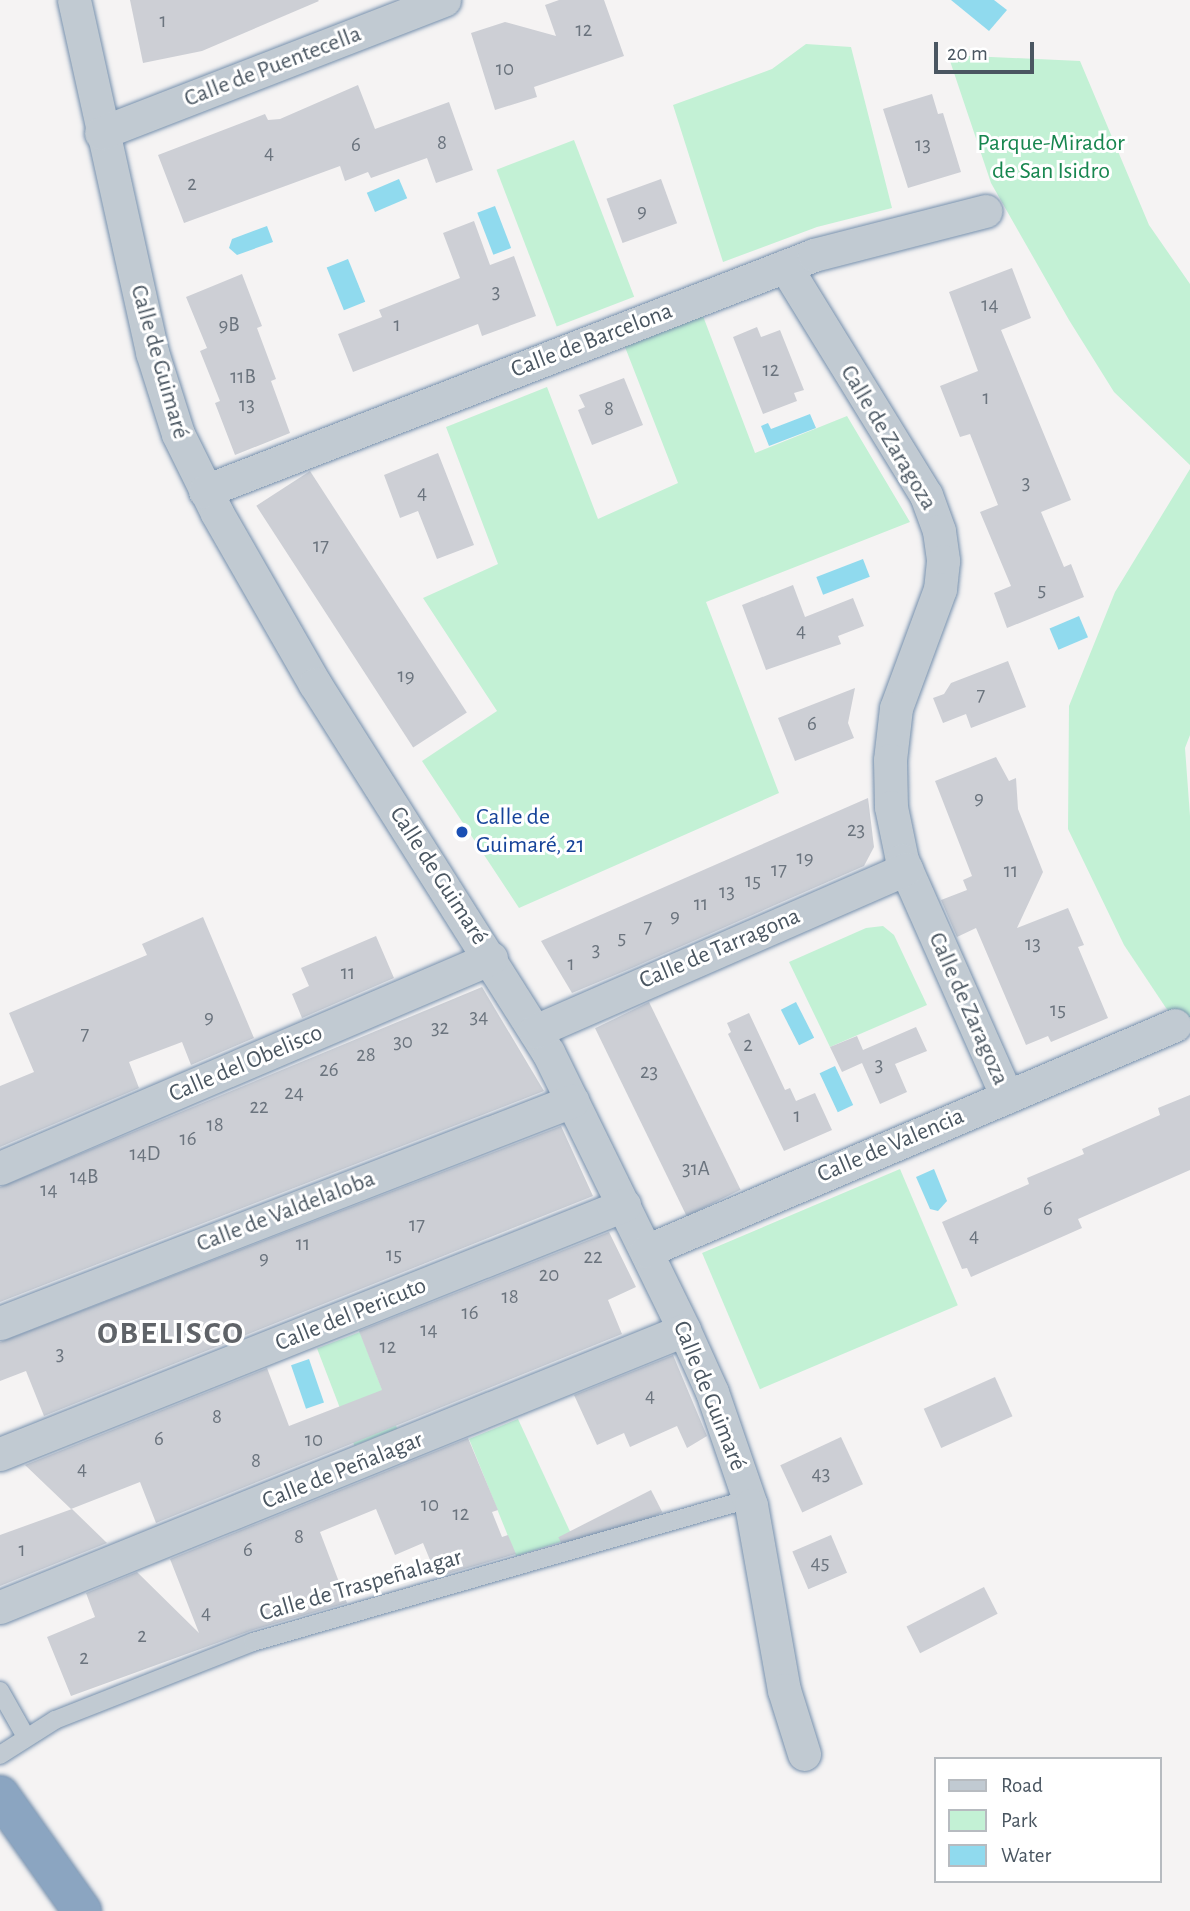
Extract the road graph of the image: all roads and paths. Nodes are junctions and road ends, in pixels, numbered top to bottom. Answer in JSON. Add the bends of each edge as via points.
{"nodes":[{"id":1,"x":74,"y":0,"type":"edge"},
{"id":2,"x":444,"y":0,"type":"edge"},
{"id":3,"x":101,"y":133,"type":"junction"},
{"id":4,"x":985,"y":211,"type":"dead end"},
{"id":5,"x":785,"y":266,"type":"junction"},
{"id":6,"x":205,"y":491,"type":"junction"},
{"id":7,"x":906,"y":869,"type":"junction"},
{"id":8,"x":491,"y":958,"type":"junction"},
{"id":9,"x":1175,"y":1025,"type":"dead end"},
{"id":10,"x":536,"y":1031,"type":"junction"},
{"id":11,"x":1007,"y":1097,"type":"junction"},
{"id":12,"x":572,"y":1101,"type":"junction"},
{"id":13,"x":0,"y":1168,"type":"edge"},
{"id":14,"x":624,"y":1205,"type":"junction"},
{"id":15,"x":646,"y":1251,"type":"junction"},
{"id":16,"x":0,"y":1323,"type":"edge"},
{"id":17,"x":684,"y":1330,"type":"junction"},
{"id":18,"x":0,"y":1454,"type":"edge"},
{"id":19,"x":749,"y":1499,"type":"junction"},
{"id":20,"x":0,"y":1607,"type":"edge"},
{"id":21,"x":0,"y":1691,"type":"edge"},
{"id":22,"x":26,"y":1737,"type":"junction"},
{"id":23,"x":804,"y":1754,"type":"dead end"},
{"id":24,"x":0,"y":1755,"type":"edge"},
{"id":25,"x":0,"y":1795,"type":"edge"},
{"id":26,"x":82,"y":1911,"type":"edge"}],
"edges":[{"from":1,"to":3,"type":"street","name":"Calle de Guimaré"},
{"from":2,"to":3,"type":"street","name":"Calle de Puentecella"},
{"from":3,"to":6,"type":"street","name":"Calle de Guimaré","via":[[161,383]]},
{"from":4,"to":5,"type":"street","name":"Calle de Barcelona","via":[[833,249]]},
{"from":5,"to":6,"type":"street","name":"Calle de Barcelona"},
{"from":5,"to":7,"type":"street","name":"Calle de Zaragoza","via":[[926,495],[942,540],[940,589],[908,665],[891,744],[891,807]]},
{"from":6,"to":8,"type":"street","name":"Calle de Guimaré","via":[[321,693]]},
{"from":7,"to":10,"type":"street","name":"Calle de Tarragona"},
{"from":7,"to":11,"type":"street","name":"Calle de Zaragoza"},
{"from":8,"to":10,"type":"street","name":"Calle de Guimaré"},
{"from":8,"to":13,"type":"street","name":"Calle del Obelisco"},
{"from":9,"to":11,"type":"street","name":"Calle de Valencia"},
{"from":10,"to":12,"type":"street","name":"Calle de Guimaré"},
{"from":11,"to":15,"type":"street","name":"Calle de Valencia"},
{"from":12,"to":14,"type":"street","name":"Calle de Guimaré"},
{"from":12,"to":16,"type":"street","name":"Calle de Valdelaloba"},
{"from":14,"to":15,"type":"street","name":"Calle de Guimaré"},
{"from":14,"to":18,"type":"street","name":"Calle del Pericuto"},
{"from":15,"to":17,"type":"street","name":"Calle de Guimaré"},
{"from":17,"to":19,"type":"street","name":"Calle de Guimaré","via":[[712,1392]]},
{"from":17,"to":20,"type":"street","name":"Calle de Peñalagar"},
{"from":19,"to":22,"type":"lane","name":"Calle de Traspeñalagar","via":[[253,1642],[55,1720]]},
{"from":19,"to":23,"type":"street","name":"Calle de Guimaré","via":[[770,1590],[784,1690]]},
{"from":21,"to":22,"type":"lane"},
{"from":22,"to":24,"type":"lane","name":"Calle de Traspeñalagar"},
{"from":25,"to":26,"type":"highway"}]}
